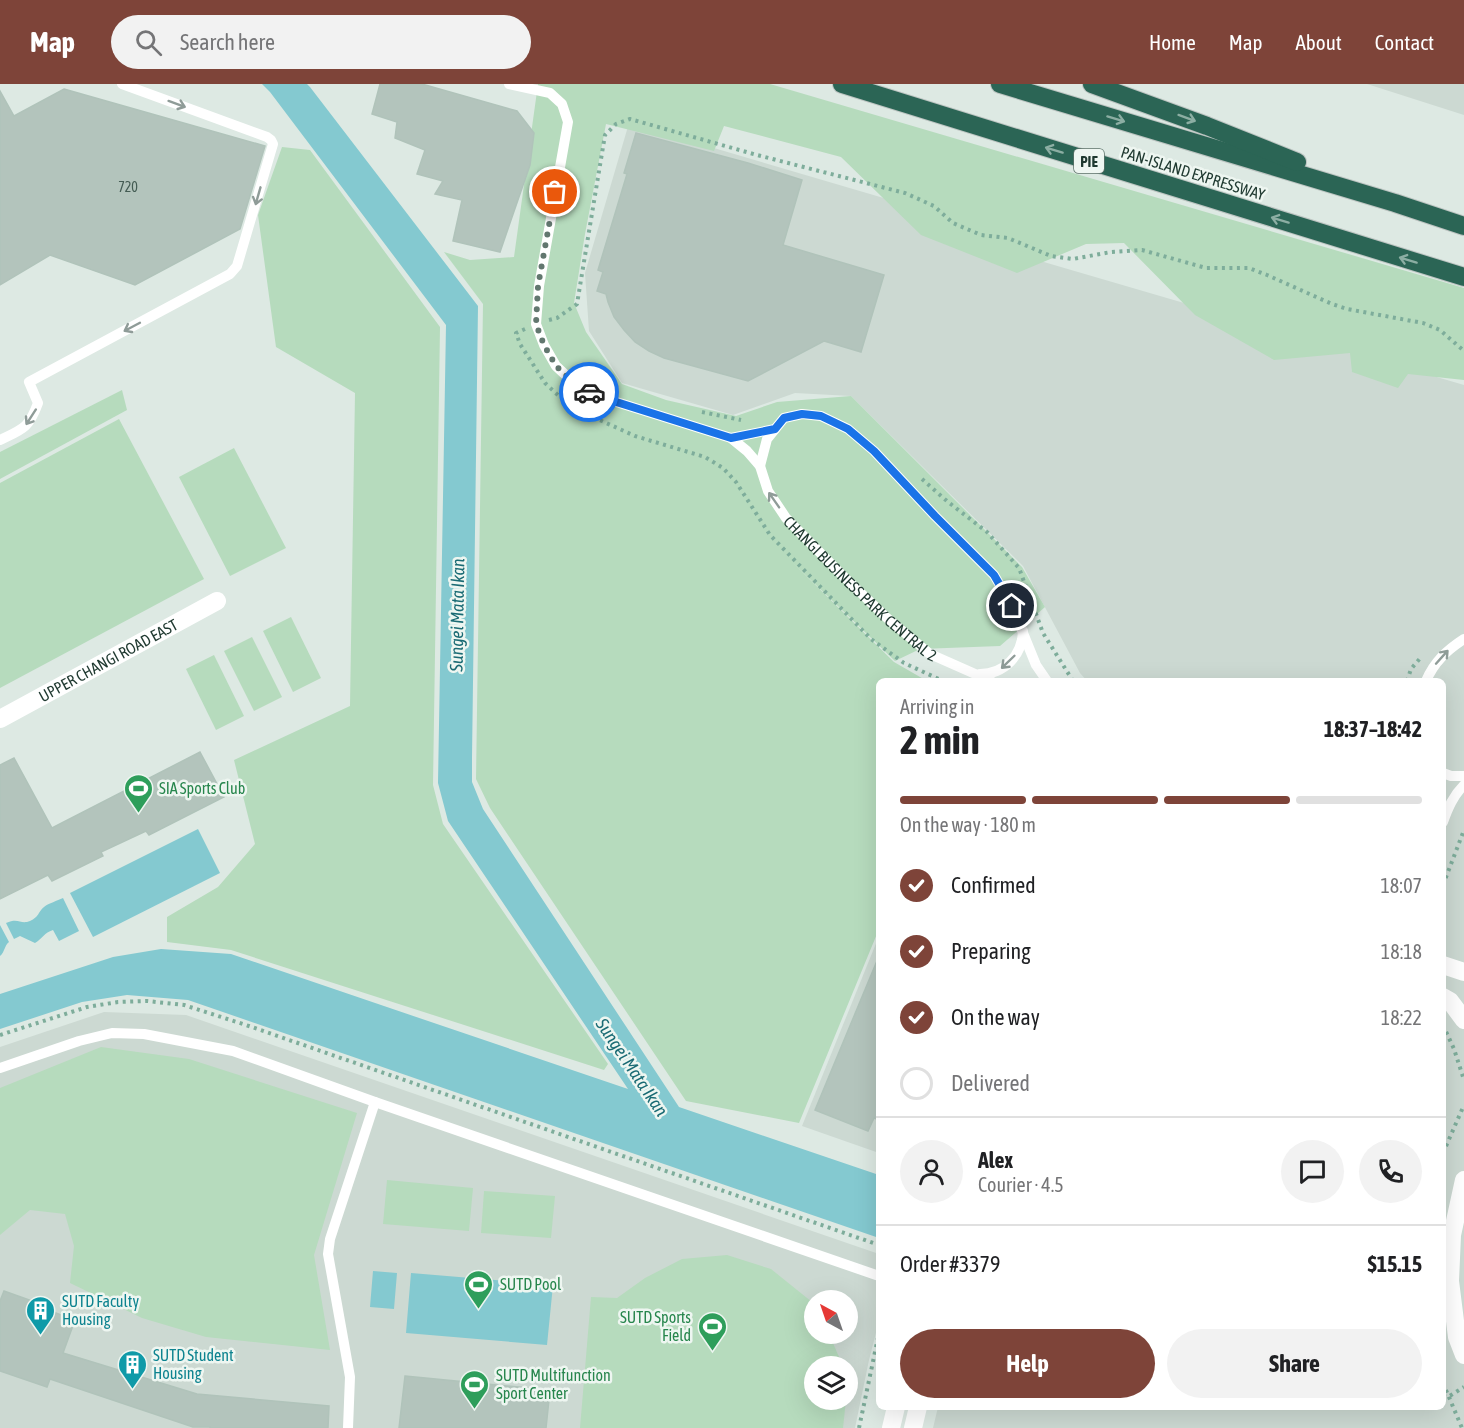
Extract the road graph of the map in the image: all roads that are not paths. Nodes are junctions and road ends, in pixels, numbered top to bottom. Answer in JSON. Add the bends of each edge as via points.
{"nodes":[{"id":1,"x":122,"y":84,"type":"edge"},
{"id":2,"x":509,"y":84,"type":"edge"},
{"id":3,"x":842,"y":84,"type":"edge"},
{"id":4,"x":1000,"y":84,"type":"edge"},
{"id":5,"x":1092,"y":84,"type":"edge"},
{"id":6,"x":1395,"y":203,"type":"junction"},
{"id":7,"x":1464,"y":226,"type":"edge"},
{"id":8,"x":1464,"y":278,"type":"edge"},
{"id":9,"x":775,"y":429,"type":"junction"},
{"id":10,"x":731,"y":438,"type":"junction"},
{"id":11,"x":0,"y":440,"type":"edge"},
{"id":12,"x":760,"y":466,"type":"junction"},
{"id":13,"x":217,"y":601,"type":"dead end"},
{"id":14,"x":1023,"y":631,"type":"junction"},
{"id":15,"x":1464,"y":639,"type":"edge"},
{"id":16,"x":977,"y":674,"type":"junction"},
{"id":17,"x":985,"y":678,"type":"edge"},
{"id":18,"x":1045,"y":678,"type":"edge"},
{"id":19,"x":1427,"y":678,"type":"edge"},
{"id":20,"x":0,"y":719,"type":"edge"},
{"id":21,"x":1446,"y":775,"type":"edge"},
{"id":22,"x":1464,"y":776,"type":"edge"},
{"id":23,"x":1464,"y":785,"type":"edge"},
{"id":24,"x":1446,"y":814,"type":"edge"},
{"id":25,"x":1446,"y":966,"type":"edge"},
{"id":26,"x":1464,"y":972,"type":"edge"},
{"id":27,"x":1446,"y":998,"type":"edge"},
{"id":28,"x":1464,"y":1020,"type":"edge"},
{"id":29,"x":0,"y":1068,"type":"edge"},
{"id":30,"x":375,"y":1102,"type":"junction"},
{"id":31,"x":1464,"y":1180,"type":"edge"},
{"id":32,"x":876,"y":1275,"type":"edge"},
{"id":33,"x":1464,"y":1355,"type":"edge"},
{"id":34,"x":895,"y":1410,"type":"edge"},
{"id":35,"x":917,"y":1410,"type":"edge"},
{"id":36,"x":348,"y":1428,"type":"edge"},
{"id":37,"x":891,"y":1428,"type":"edge"},
{"id":38,"x":913,"y":1428,"type":"edge"}],
"edges":[{"from":1,"to":11,"type":"lane","one_way":true,"via":[[271,140],[237,266],[230,274],[29,382],[38,403],[33,417],[23,428]]},
{"from":2,"to":10,"type":"lane","name":"CHANGI BUSINESS PARK CENTRAL 2","via":[[549,93],[562,105],[568,122],[538,286],[536,324],[556,366],[594,395]]},
{"from":8,"to":3,"type":"highway","name":"PAN-ISLAND EXPRESSWAY","number":"PIE","one_way":true},
{"from":4,"to":6,"type":"highway","name":"PAN-ISLAND EXPRESSWAY","one_way":true},
{"from":5,"to":6,"type":"highway","one_way":true},
{"from":6,"to":7,"type":"highway","name":"PAN-ISLAND EXPRESSWAY"},
{"from":9,"to":10,"type":"lane"},
{"from":9,"to":12,"type":"lane","via":[[767,439]]},
{"from":9,"to":14,"type":"lane","via":[[784,418],[802,414],[821,416],[848,429],[994,575]]},
{"from":10,"to":12,"type":"lane","name":"CHANGI BUSINESS PARK CENTRAL 2"},
{"from":16,"to":12,"type":"lane","name":"CHANGI BUSINESS PARK CENTRAL 2","one_way":true,"via":[[930,654],[851,584],[786,518],[768,491]]},
{"from":13,"to":20,"type":"street","name":"UPPER CHANGI ROAD EAST"},
{"from":14,"to":16,"type":"lane","one_way":true,"via":[[1013,659],[991,674]]},
{"from":14,"to":18,"type":"lane"},
{"from":19,"to":15,"type":"lane","one_way":true,"via":[[1443,654]]},
{"from":16,"to":17,"type":"lane","name":"CHANGI BUSINESS PARK CENTRAL 2"},
{"from":21,"to":22,"type":"lane"},
{"from":23,"to":24,"type":"lane"},
{"from":25,"to":26,"type":"street"},
{"from":27,"to":28,"type":"street"},
{"from":29,"to":30,"type":"lane","via":[[90,1038],[112,1033],[144,1034],[233,1052]]},
{"from":30,"to":32,"type":"lane"},
{"from":30,"to":36,"type":"lane","via":[[328,1254],[350,1377]]},
{"from":31,"to":33,"type":"street","via":[[1452,1235],[1450,1281],[1457,1337]]},
{"from":34,"to":37,"type":"street"},
{"from":35,"to":38,"type":"street"}]}
